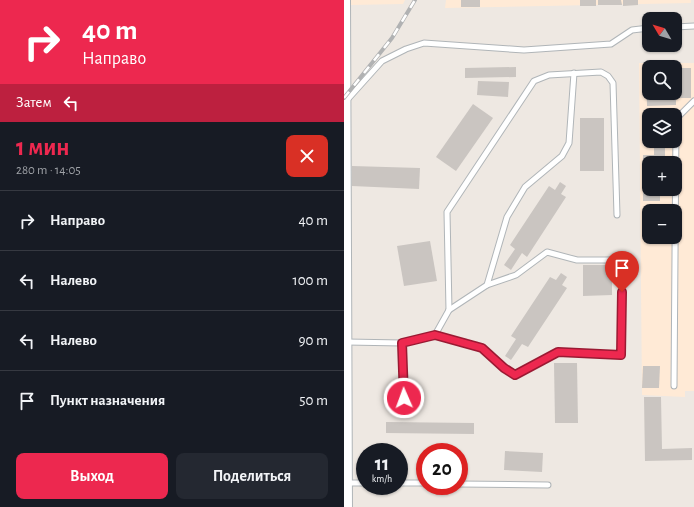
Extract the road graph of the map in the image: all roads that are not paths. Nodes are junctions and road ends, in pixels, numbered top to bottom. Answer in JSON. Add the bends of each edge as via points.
{"nodes":[{"id":1,"x":345,"y":0,"type":"edge"},
{"id":2,"x":694,"y":26,"type":"edge"},
{"id":3,"x":682,"y":27,"type":"edge"},
{"id":4,"x":642,"y":29,"type":"edge"},
{"id":5,"x":345,"y":66,"type":"edge"},
{"id":6,"x":574,"y":74,"type":"junction"},
{"id":7,"x":346,"y":101,"type":"junction"},
{"id":8,"x":694,"y":101,"type":"edge"},
{"id":9,"x":617,"y":215,"type":"dead end"},
{"id":10,"x":487,"y":285,"type":"junction"},
{"id":11,"x":449,"y":310,"type":"junction"},
{"id":12,"x":435,"y":335,"type":"junction"},
{"id":13,"x":347,"y":342,"type":"junction"},
{"id":14,"x":402,"y":343,"type":"junction"},
{"id":15,"x":674,"y":386,"type":"dead end"},
{"id":16,"x":404,"y":412,"type":"dead end"},
{"id":17,"x":347,"y":482,"type":"junction"},
{"id":18,"x":356,"y":482,"type":"edge"},
{"id":19,"x":468,"y":484,"type":"edge"},
{"id":20,"x":548,"y":485,"type":"dead end"},
{"id":21,"x":347,"y":507,"type":"edge"}],
"edges":[{"from":1,"to":5,"type":"street"},
{"from":2,"to":3,"type":"lane"},
{"from":4,"to":7,"type":"lane","via":[[632,30],[611,44],[532,49],[424,43],[382,61]]},
{"from":5,"to":7,"type":"street"},
{"from":6,"to":9,"type":"lane","via":[[601,72],[613,82]]},
{"from":6,"to":10,"type":"lane","via":[[569,143],[562,156],[525,187],[507,217]]},
{"from":6,"to":11,"type":"lane","via":[[549,75],[534,81],[447,212]]},
{"from":7,"to":13,"type":"street"},
{"from":8,"to":15,"type":"lane","via":[[679,116],[676,125]]},
{"from":10,"to":11,"type":"lane"},
{"from":10,"to":12,"type":"lane","via":[[516,275],[547,252],[577,260],[622,260],[621,355],[558,352],[515,375],[482,348]]},
{"from":11,"to":12,"type":"lane"},
{"from":12,"to":14,"type":"lane"},
{"from":13,"to":14,"type":"lane"},
{"from":13,"to":17,"type":"street"},
{"from":14,"to":16,"type":"lane"},
{"from":17,"to":18,"type":"lane"},
{"from":17,"to":21,"type":"street"},
{"from":19,"to":20,"type":"lane"}]}
